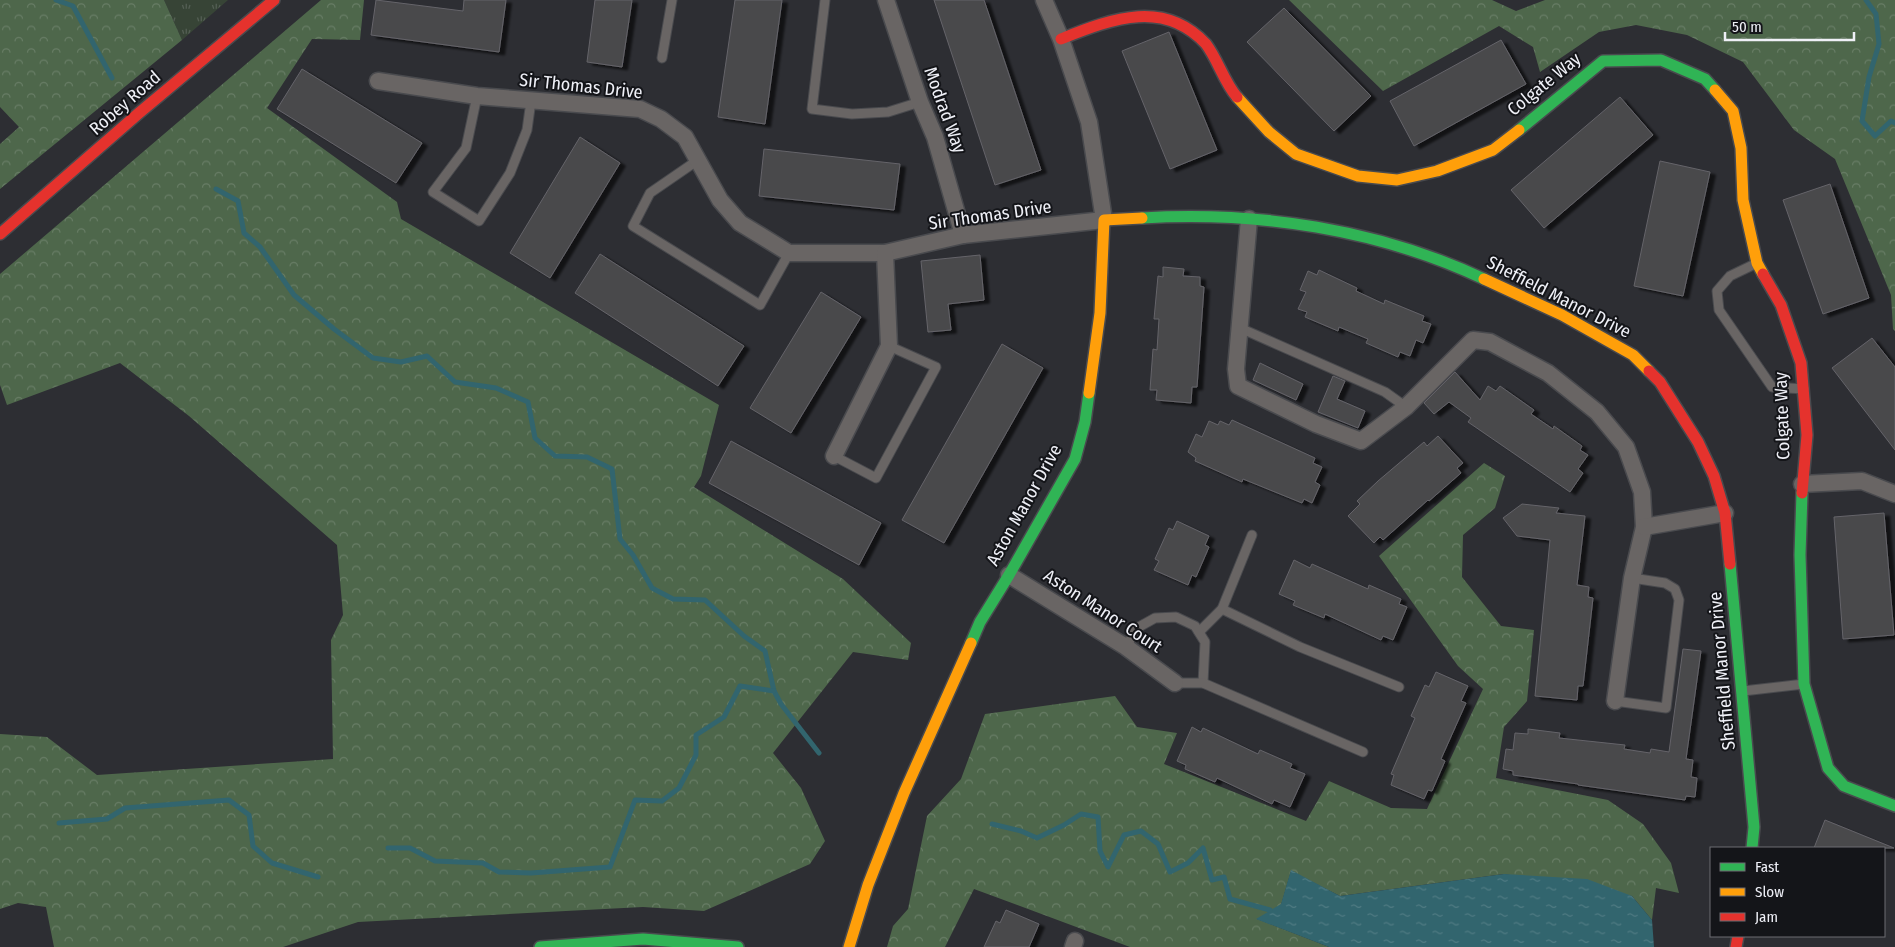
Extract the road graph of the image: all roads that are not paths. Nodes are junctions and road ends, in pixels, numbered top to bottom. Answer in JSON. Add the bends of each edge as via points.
{"nodes":[{"id":1,"x":274,"y":0,"type":"edge"},
{"id":2,"x":672,"y":0,"type":"edge"},
{"id":3,"x":825,"y":0,"type":"edge"},
{"id":4,"x":886,"y":0,"type":"edge"},
{"id":5,"x":1044,"y":0,"type":"edge"},
{"id":6,"x":1061,"y":38,"type":"junction"},
{"id":7,"x":662,"y":58,"type":"dead end"},
{"id":8,"x":378,"y":81,"type":"dead end"},
{"id":9,"x":477,"y":96,"type":"junction"},
{"id":10,"x":531,"y":101,"type":"junction"},
{"id":11,"x":920,"y":102,"type":"junction"},
{"id":12,"x":698,"y":160,"type":"junction"},
{"id":13,"x":1249,"y":219,"type":"junction"},
{"id":14,"x":1104,"y":220,"type":"junction"},
{"id":15,"x":0,"y":234,"type":"edge"},
{"id":16,"x":963,"y":235,"type":"junction"},
{"id":17,"x":789,"y":253,"type":"junction"},
{"id":18,"x":885,"y":253,"type":"junction"},
{"id":19,"x":1757,"y":263,"type":"junction"},
{"id":20,"x":1240,"y":328,"type":"junction"},
{"id":21,"x":889,"y":346,"type":"junction"},
{"id":22,"x":1804,"y":389,"type":"junction"},
{"id":23,"x":1406,"y":407,"type":"junction"},
{"id":24,"x":834,"y":456,"type":"joint"},
{"id":25,"x":1802,"y":484,"type":"junction"},
{"id":26,"x":1895,"y":494,"type":"edge"},
{"id":27,"x":1725,"y":513,"type":"junction"},
{"id":28,"x":1644,"y":527,"type":"junction"},
{"id":29,"x":1252,"y":535,"type":"dead end"},
{"id":30,"x":1009,"y":575,"type":"junction"},
{"id":31,"x":1632,"y":578,"type":"junction"},
{"id":32,"x":1222,"y":609,"type":"junction"},
{"id":33,"x":1199,"y":632,"type":"junction"},
{"id":34,"x":1126,"y":646,"type":"junction"},
{"id":35,"x":1175,"y":683,"type":"joint"},
{"id":36,"x":1203,"y":683,"type":"junction"},
{"id":37,"x":1804,"y":684,"type":"junction"},
{"id":38,"x":1399,"y":687,"type":"dead end"},
{"id":39,"x":1741,"y":691,"type":"junction"},
{"id":40,"x":1615,"y":701,"type":"joint"},
{"id":41,"x":1362,"y":752,"type":"dead end"},
{"id":42,"x":1895,"y":806,"type":"edge"},
{"id":43,"x":1752,"y":847,"type":"edge"},
{"id":44,"x":540,"y":947,"type":"edge"},
{"id":45,"x":738,"y":947,"type":"edge"},
{"id":46,"x":849,"y":947,"type":"edge"}],
"edges":[{"from":1,"to":15,"type":"street","name":"Robey Road","via":[[139,112]]},
{"from":2,"to":7,"type":"lane"},
{"from":3,"to":11,"type":"lane","via":[[812,109],[852,114],[888,112]]},
{"from":4,"to":11,"type":"street","name":"Modrad Way"},
{"from":5,"to":6,"type":"street","name":"Aston Manor Drive"},
{"from":6,"to":14,"type":"street","name":"Aston Manor Drive","via":[[1089,122]]},
{"from":6,"to":19,"type":"street","name":"Colgate Way","via":[[1133,10],[1157,8],[1182,17],[1206,43],[1234,93],[1269,132],[1296,154],[1358,176],[1397,180],[1437,171],[1493,150],[1603,61],[1660,60],[1705,79],[1733,111],[1741,148],[1743,200]]},
{"from":8,"to":9,"type":"street","name":"Sir Thomas Drive"},
{"from":9,"to":10,"type":"street","name":"Sir Thomas Drive"},
{"from":9,"to":10,"type":"lane","via":[[466,148],[433,192],[479,221],[510,173],[527,130]]},
{"from":10,"to":12,"type":"street","name":"Sir Thomas Drive","via":[[640,109],[685,136]]},
{"from":11,"to":16,"type":"street","name":"Modrad Way","via":[[935,137]]},
{"from":12,"to":17,"type":"street","name":"Sir Thomas Drive","via":[[720,200],[740,223]]},
{"from":12,"to":17,"type":"lane","via":[[650,193],[633,226],[760,306]]},
{"from":13,"to":14,"type":"street","name":"Sheffield Manor Drive","via":[[1174,216]]},
{"from":13,"to":20,"type":"street"},
{"from":13,"to":27,"type":"street","name":"Sheffield Manor Drive","via":[[1328,229],[1400,246],[1457,266],[1562,315],[1633,355],[1660,382],[1698,442],[1714,476]]},
{"from":14,"to":16,"type":"street","name":"Sir Thomas Drive"},
{"from":14,"to":30,"type":"street","name":"Aston Manor Drive","via":[[1100,313],[1085,422],[1075,459]]},
{"from":16,"to":18,"type":"street","name":"Sir Thomas Drive"},
{"from":17,"to":18,"type":"street","name":"Sir Thomas Drive"},
{"from":18,"to":21,"type":"street"},
{"from":19,"to":22,"type":"street","name":"Colgate Way","via":[[1781,305],[1801,363]]},
{"from":19,"to":22,"type":"lane","via":[[1730,276],[1717,291],[1719,310],[1772,387]]},
{"from":20,"to":23,"type":"lane","via":[[1385,392]]},
{"from":20,"to":23,"type":"street","via":[[1236,368],[1238,386],[1316,424],[1361,441]]},
{"from":21,"to":24,"type":"street"},
{"from":21,"to":24,"type":"lane","via":[[936,368],[876,478]]},
{"from":22,"to":25,"type":"street","name":"Colgate Way","via":[[1807,435]]},
{"from":23,"to":28,"type":"street","via":[[1473,340],[1490,342],[1548,373],[1596,412],[1626,447],[1642,492]]},
{"from":25,"to":26,"type":"street","name":"Colgate Way","via":[[1862,481]]},
{"from":25,"to":37,"type":"street","name":"Colgate Way","via":[[1800,555]]},
{"from":27,"to":28,"type":"street"},
{"from":27,"to":39,"type":"street","name":"Sheffield Manor Drive"},
{"from":28,"to":31,"type":"street"},
{"from":29,"to":32,"type":"lane"},
{"from":30,"to":34,"type":"street","name":"Aston Manor Court"},
{"from":30,"to":46,"type":"street","name":"Aston Manor Drive","via":[[980,622],[904,793],[868,885]]},
{"from":31,"to":40,"type":"street"},
{"from":31,"to":40,"type":"lane","via":[[1664,583],[1675,589],[1679,600],[1666,708]]},
{"from":32,"to":33,"type":"lane"},
{"from":32,"to":38,"type":"lane","via":[[1300,647]]},
{"from":33,"to":34,"type":"lane","via":[[1195,626],[1176,617],[1155,618],[1137,628]]},
{"from":33,"to":36,"type":"lane","via":[[1205,642]]},
{"from":34,"to":35,"type":"street","name":"Aston Manor Court"},
{"from":35,"to":36,"type":"lane"},
{"from":36,"to":41,"type":"lane"},
{"from":37,"to":39,"type":"lane"},
{"from":37,"to":42,"type":"street","name":"Colgate Way","via":[[1828,768],[1844,786]]},
{"from":39,"to":43,"type":"street","name":"Sheffield Manor Drive","via":[[1754,827]]},
{"from":44,"to":45,"type":"street","via":[[643,939]]}]}
